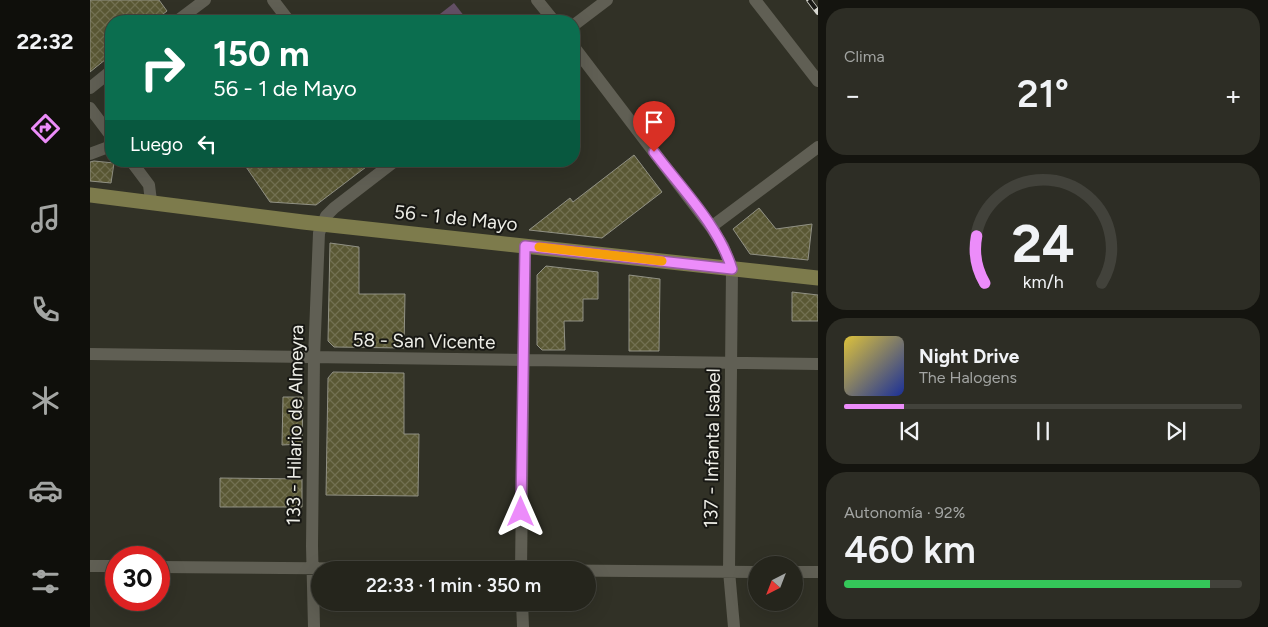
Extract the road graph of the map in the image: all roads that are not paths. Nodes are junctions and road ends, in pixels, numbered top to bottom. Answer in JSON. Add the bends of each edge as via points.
{"nodes":[{"id":1,"x":205,"y":0,"type":"edge"},
{"id":2,"x":273,"y":0,"type":"edge"},
{"id":3,"x":537,"y":0,"type":"edge"},
{"id":4,"x":607,"y":0,"type":"edge"},
{"id":5,"x":755,"y":0,"type":"edge"},
{"id":6,"x":185,"y":15,"type":"edge"},
{"id":7,"x":284,"y":15,"type":"edge"},
{"id":8,"x":549,"y":15,"type":"edge"},
{"id":9,"x":580,"y":20,"type":"edge"},
{"id":10,"x":580,"y":56,"type":"edge"},
{"id":11,"x":105,"y":76,"type":"edge"},
{"id":12,"x":818,"y":81,"type":"edge"},
{"id":13,"x":90,"y":88,"type":"edge"},
{"id":14,"x":90,"y":108,"type":"edge"},
{"id":15,"x":105,"y":128,"type":"edge"},
{"id":16,"x":105,"y":148,"type":"edge"},
{"id":17,"x":818,"y":148,"type":"edge"},
{"id":18,"x":90,"y":154,"type":"edge"},
{"id":19,"x":136,"y":167,"type":"edge"},
{"id":20,"x":387,"y":167,"type":"edge"},
{"id":21,"x":90,"y":195,"type":"edge"},
{"id":22,"x":151,"y":201,"type":"junction"},
{"id":23,"x":322,"y":224,"type":"junction"},
{"id":24,"x":711,"y":227,"type":"junction"},
{"id":25,"x":525,"y":246,"type":"junction"},
{"id":26,"x":732,"y":269,"type":"junction"},
{"id":27,"x":818,"y":278,"type":"edge"},
{"id":28,"x":90,"y":354,"type":"edge"},
{"id":29,"x":314,"y":358,"type":"junction"},
{"id":30,"x":522,"y":361,"type":"junction"},
{"id":31,"x":732,"y":363,"type":"junction"},
{"id":32,"x":818,"y":364,"type":"edge"},
{"id":33,"x":313,"y":561,"type":"edge"},
{"id":34,"x":521,"y":561,"type":"edge"},
{"id":35,"x":90,"y":566,"type":"edge"},
{"id":36,"x":105,"y":566,"type":"edge"},
{"id":37,"x":170,"y":567,"type":"edge"},
{"id":38,"x":311,"y":568,"type":"edge"},
{"id":39,"x":596,"y":570,"type":"edge"},
{"id":40,"x":730,"y":571,"type":"junction"},
{"id":41,"x":748,"y":572,"type":"edge"},
{"id":42,"x":803,"y":572,"type":"edge"},
{"id":43,"x":818,"y":572,"type":"edge"},
{"id":44,"x":314,"y":611,"type":"edge"},
{"id":45,"x":522,"y":611,"type":"edge"},
{"id":46,"x":314,"y":627,"type":"edge"},
{"id":47,"x":523,"y":627,"type":"edge"},
{"id":48,"x":734,"y":627,"type":"edge"}],
"edges":[{"from":1,"to":6,"type":"street"},
{"from":2,"to":7,"type":"street"},
{"from":3,"to":8,"type":"street"},
{"from":4,"to":9,"type":"street"},
{"from":5,"to":12,"type":"street"},
{"from":10,"to":24,"type":"street"},
{"from":11,"to":13,"type":"street"},
{"from":14,"to":15,"type":"street"},
{"from":16,"to":18,"type":"street"},
{"from":17,"to":24,"type":"street"},
{"from":19,"to":22,"type":"street","via":[[149,185]]},
{"from":20,"to":23,"type":"street","via":[[334,208]]},
{"from":21,"to":22,"type":"main road","name":"56 - 1 de Mayo"},
{"from":22,"to":23,"type":"main road","name":"56 - 1 de Mayo"},
{"from":23,"to":25,"type":"main road","name":"56 - 1 de Mayo"},
{"from":23,"to":29,"type":"street","name":"133 - Hilario de Almeyra","via":[[317,245]]},
{"from":24,"to":26,"type":"street"},
{"from":25,"to":26,"type":"main road","name":"56 - 1 de Mayo"},
{"from":25,"to":30,"type":"street"},
{"from":26,"to":27,"type":"main road","name":"56 - 1 de Mayo"},
{"from":26,"to":31,"type":"street","name":"137 - Infanta Isabel"},
{"from":28,"to":29,"type":"street","name":"58 - San Vicente"},
{"from":29,"to":30,"type":"street","name":"58 - San Vicente"},
{"from":29,"to":33,"type":"street","name":"133 - Hilario de Almeyra"},
{"from":30,"to":31,"type":"street","name":"58 - San Vicente"},
{"from":30,"to":34,"type":"street"},
{"from":31,"to":32,"type":"street","name":"58 - San Vicente"},
{"from":31,"to":40,"type":"street","name":"137 - Infanta Isabel"},
{"from":35,"to":36,"type":"street"},
{"from":37,"to":38,"type":"street"},
{"from":39,"to":40,"type":"street"},
{"from":40,"to":41,"type":"street"},
{"from":40,"to":48,"type":"street","name":"137 - Infanta Isabel"},
{"from":42,"to":43,"type":"street"},
{"from":44,"to":46,"type":"street","name":"133 - Hilario de Almeyra"},
{"from":45,"to":47,"type":"street"}]}
